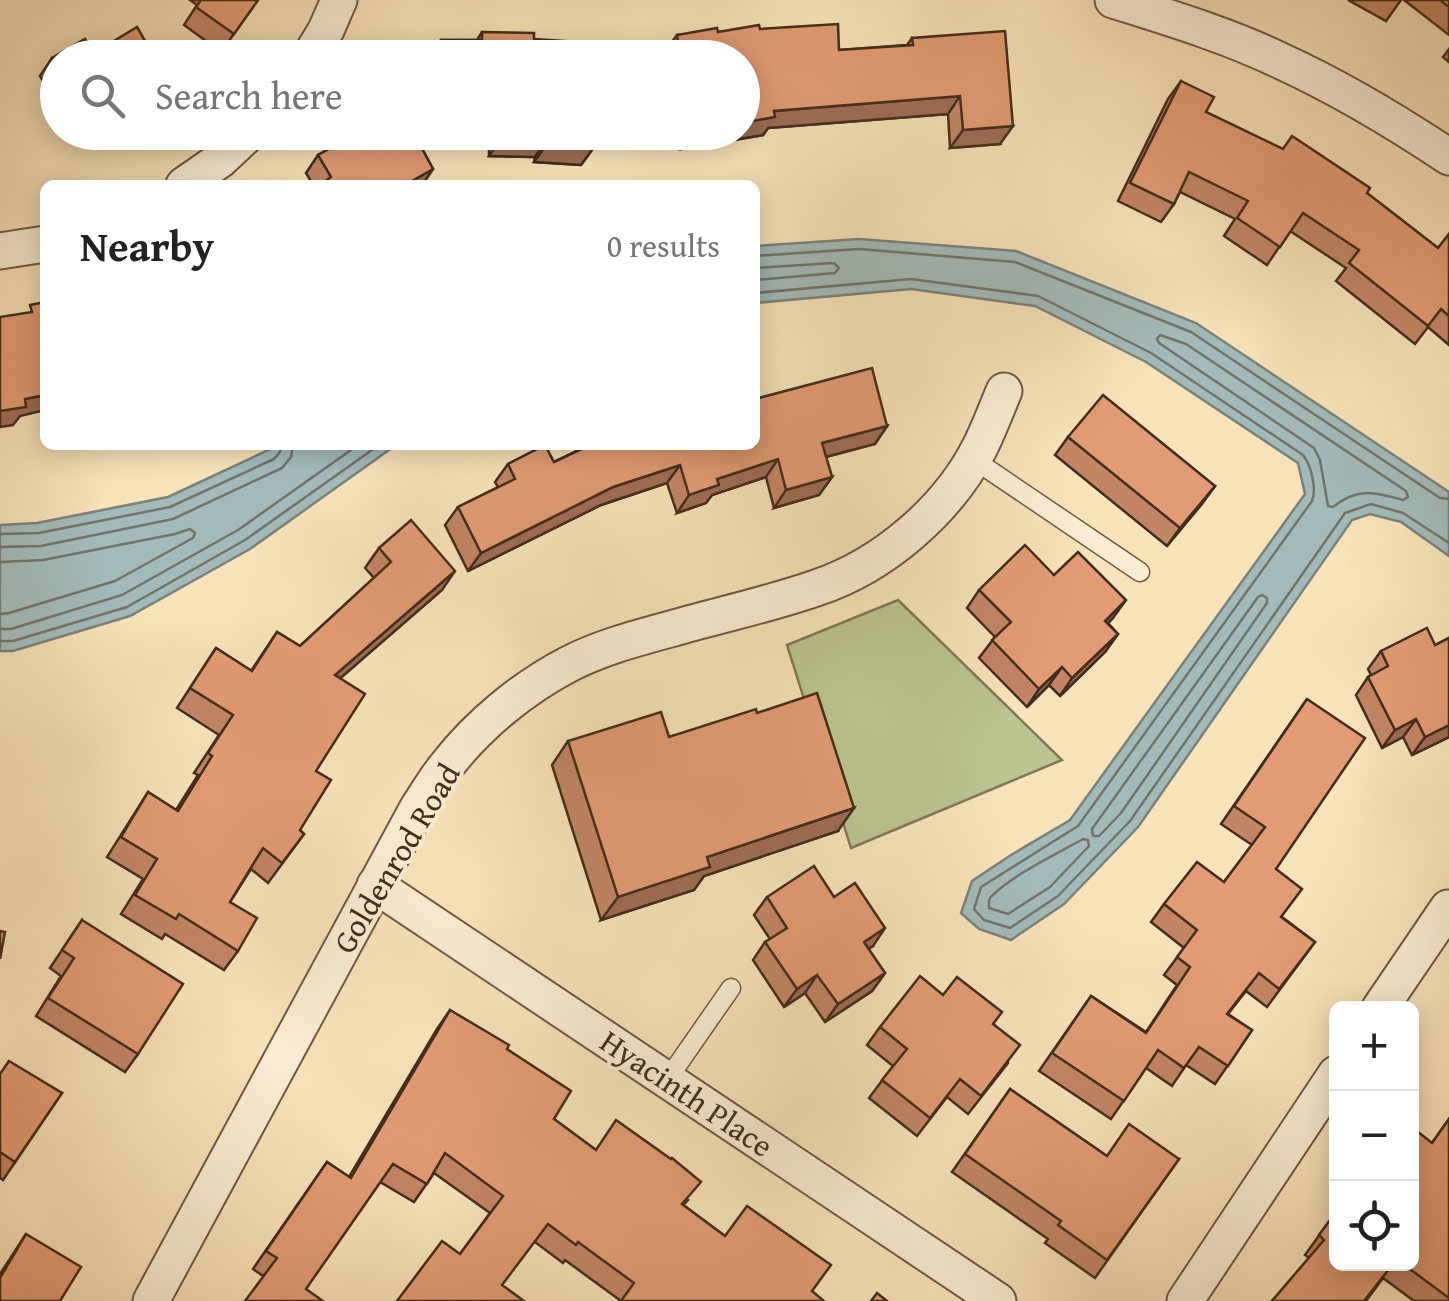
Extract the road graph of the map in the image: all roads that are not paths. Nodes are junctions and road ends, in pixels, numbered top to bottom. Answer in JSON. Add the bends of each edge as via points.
{"nodes":[{"id":1,"x":340,"y":0,"type":"edge"},
{"id":2,"x":1113,"y":0,"type":"edge"},
{"id":3,"x":320,"y":40,"type":"edge"},
{"id":4,"x":231,"y":150,"type":"edge"},
{"id":5,"x":1449,"y":157,"type":"edge"},
{"id":6,"x":191,"y":180,"type":"edge"},
{"id":7,"x":40,"y":245,"type":"edge"},
{"id":8,"x":0,"y":251,"type":"edge"},
{"id":9,"x":1004,"y":391,"type":"dead end"},
{"id":10,"x":972,"y":459,"type":"junction"},
{"id":11,"x":1140,"y":572,"type":"dead end"},
{"id":12,"x":375,"y":885,"type":"junction"},
{"id":13,"x":1448,"y":908,"type":"edge"},
{"id":14,"x":731,"y":988,"type":"dead end"},
{"id":15,"x":1385,"y":1001,"type":"edge"},
{"id":16,"x":667,"y":1080,"type":"junction"},
{"id":17,"x":1329,"y":1085,"type":"edge"},
{"id":18,"x":152,"y":1301,"type":"edge"},
{"id":19,"x":998,"y":1301,"type":"edge"},
{"id":20,"x":1185,"y":1301,"type":"edge"}],
"edges":[{"from":1,"to":3,"type":"street"},
{"from":2,"to":5,"type":"street","via":[[1279,60]]},
{"from":4,"to":6,"type":"street"},
{"from":7,"to":8,"type":"street"},
{"from":9,"to":10,"type":"street","name":"Goldenrod Road"},
{"from":10,"to":11,"type":"lane"},
{"from":10,"to":12,"type":"street","name":"Goldenrod Road","via":[[937,508],[862,567],[819,588],[618,644],[524,692],[447,765]]},
{"from":12,"to":16,"type":"street","name":"Hyacinth Place"},
{"from":12,"to":18,"type":"street","name":"Goldenrod Road"},
{"from":13,"to":15,"type":"street"},
{"from":14,"to":16,"type":"lane"},
{"from":16,"to":19,"type":"street","name":"Hyacinth Place"},
{"from":17,"to":20,"type":"street"}]}
